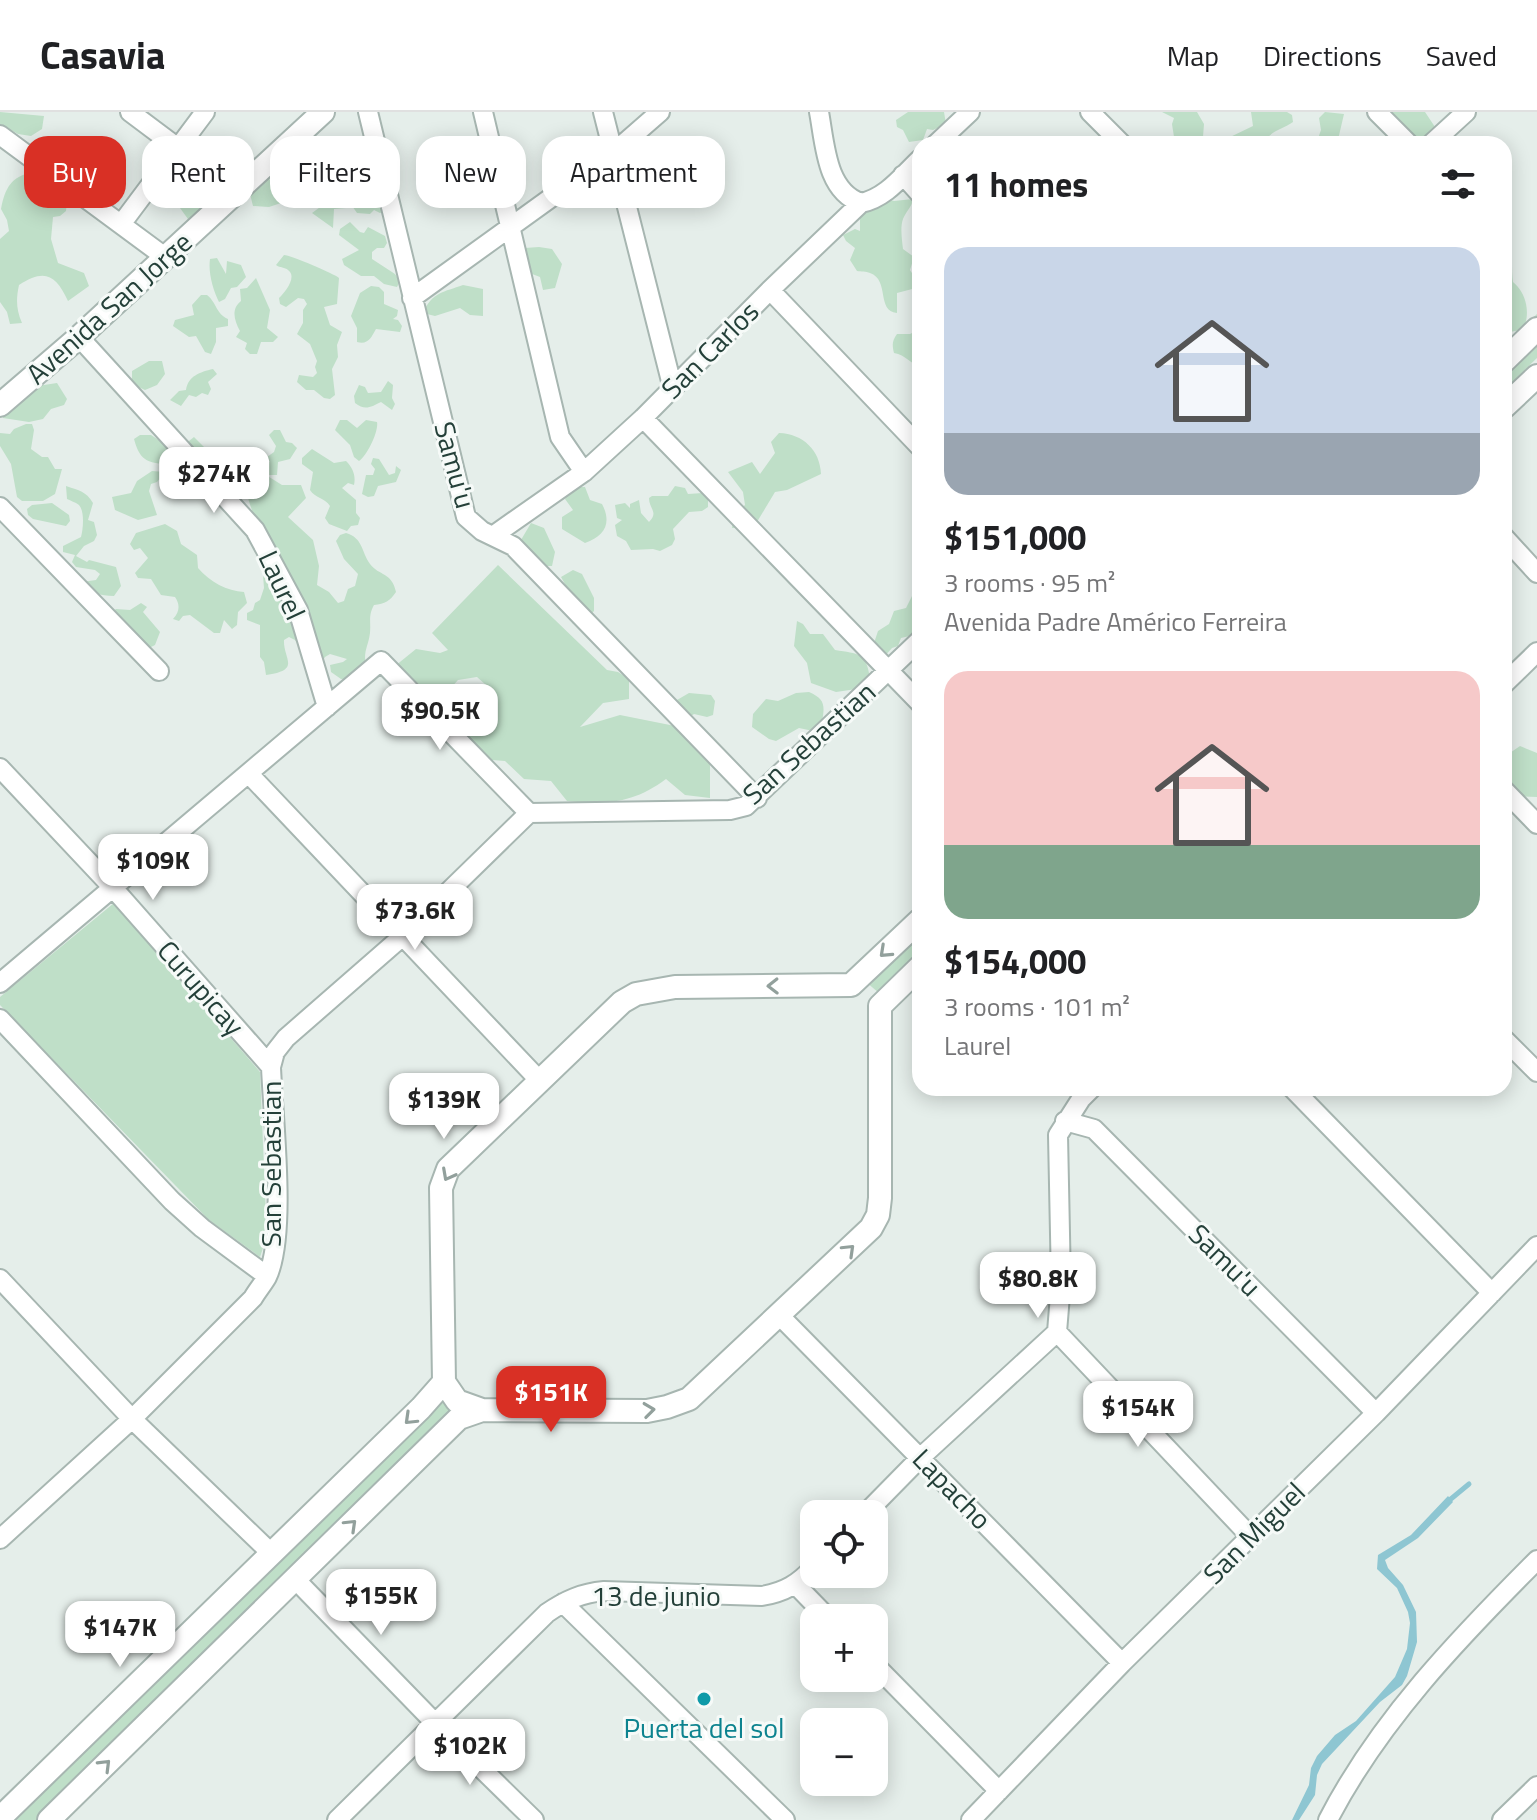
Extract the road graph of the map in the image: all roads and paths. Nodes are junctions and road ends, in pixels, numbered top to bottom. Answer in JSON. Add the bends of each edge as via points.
{"nodes":[{"id":1,"x":130,"y":112,"type":"edge"},
{"id":2,"x":205,"y":112,"type":"edge"},
{"id":3,"x":323,"y":112,"type":"edge"},
{"id":4,"x":368,"y":112,"type":"edge"},
{"id":5,"x":483,"y":112,"type":"edge"},
{"id":6,"x":603,"y":112,"type":"edge"},
{"id":7,"x":660,"y":112,"type":"edge"},
{"id":8,"x":819,"y":112,"type":"edge"},
{"id":9,"x":970,"y":112,"type":"edge"},
{"id":10,"x":1090,"y":112,"type":"edge"},
{"id":11,"x":1377,"y":112,"type":"edge"},
{"id":12,"x":1466,"y":112,"type":"edge"},
{"id":13,"x":0,"y":135,"type":"edge"},
{"id":14,"x":162,"y":136,"type":"edge"},
{"id":15,"x":187,"y":136,"type":"edge"},
{"id":16,"x":609,"y":136,"type":"edge"},
{"id":17,"x":632,"y":136,"type":"edge"},
{"id":18,"x":944,"y":136,"type":"edge"},
{"id":19,"x":1114,"y":136,"type":"edge"},
{"id":20,"x":1401,"y":136,"type":"edge"},
{"id":21,"x":1440,"y":136,"type":"edge"},
{"id":22,"x":912,"y":167,"type":"edge"},
{"id":23,"x":903,"y":175,"type":"junction"},
{"id":24,"x":912,"y":185,"type":"edge"},
{"id":25,"x":142,"y":196,"type":"edge"},
{"id":26,"x":861,"y":203,"type":"junction"},
{"id":27,"x":542,"y":206,"type":"edge"},
{"id":28,"x":627,"y":208,"type":"edge"},
{"id":29,"x":122,"y":223,"type":"junction"},
{"id":30,"x":511,"y":229,"type":"junction"},
{"id":31,"x":165,"y":257,"type":"junction"},
{"id":32,"x":770,"y":290,"type":"junction"},
{"id":33,"x":412,"y":298,"type":"junction"},
{"id":34,"x":1537,"y":329,"type":"edge"},
{"id":35,"x":79,"y":337,"type":"junction"},
{"id":36,"x":1512,"y":353,"type":"edge"},
{"id":37,"x":1537,"y":376,"type":"edge"},
{"id":38,"x":673,"y":389,"type":"junction"},
{"id":39,"x":1512,"y":399,"type":"edge"},
{"id":40,"x":0,"y":405,"type":"edge"},
{"id":41,"x":643,"y":418,"type":"junction"},
{"id":42,"x":912,"y":439,"type":"edge"},
{"id":43,"x":584,"y":472,"type":"junction"},
{"id":44,"x":0,"y":507,"type":"edge"},
{"id":45,"x":494,"y":535,"type":"junction"},
{"id":46,"x":1512,"y":546,"type":"edge"},
{"id":47,"x":1537,"y":573,"type":"edge"},
{"id":48,"x":912,"y":648,"type":"edge"},
{"id":49,"x":1537,"y":652,"type":"edge"},
{"id":50,"x":889,"y":670,"type":"junction"},
{"id":51,"x":159,"y":671,"type":"dead end"},
{"id":52,"x":1512,"y":676,"type":"edge"},
{"id":53,"x":912,"y":694,"type":"edge"},
{"id":54,"x":327,"y":707,"type":"junction"},
{"id":55,"x":0,"y":768,"type":"edge"},
{"id":56,"x":249,"y":774,"type":"junction"},
{"id":57,"x":757,"y":798,"type":"junction"},
{"id":58,"x":1512,"y":798,"type":"edge"},
{"id":59,"x":529,"y":813,"type":"junction"},
{"id":60,"x":1537,"y":824,"type":"edge"},
{"id":61,"x":114,"y":889,"type":"junction"},
{"id":62,"x":912,"y":928,"type":"edge"},
{"id":63,"x":404,"y":935,"type":"junction"},
{"id":64,"x":912,"y":975,"type":"edge"},
{"id":65,"x":0,"y":983,"type":"edge"},
{"id":66,"x":851,"y":985,"type":"junction"},
{"id":67,"x":880,"y":1006,"type":"junction"},
{"id":68,"x":0,"y":1019,"type":"edge"},
{"id":69,"x":1512,"y":1047,"type":"edge"},
{"id":70,"x":271,"y":1067,"type":"junction"},
{"id":71,"x":1537,"y":1072,"type":"edge"},
{"id":72,"x":540,"y":1081,"type":"junction"},
{"id":73,"x":1085,"y":1096,"type":"edge"},
{"id":74,"x":1300,"y":1096,"type":"edge"},
{"id":75,"x":1065,"y":1121,"type":"junction"},
{"id":76,"x":1537,"y":1246,"type":"edge"},
{"id":77,"x":267,"y":1276,"type":"junction"},
{"id":78,"x":0,"y":1279,"type":"edge"},
{"id":79,"x":1492,"y":1293,"type":"junction"},
{"id":80,"x":780,"y":1316,"type":"junction"},
{"id":81,"x":1057,"y":1332,"type":"junction"},
{"id":82,"x":444,"y":1382,"type":"junction"},
{"id":83,"x":482,"y":1410,"type":"junction"},
{"id":84,"x":1376,"y":1413,"type":"junction"},
{"id":85,"x":132,"y":1419,"type":"junction"},
{"id":86,"x":921,"y":1457,"type":"junction"},
{"id":87,"x":879,"y":1500,"type":"edge"},
{"id":88,"x":1,"y":1536,"type":"edge"},
{"id":89,"x":1250,"y":1536,"type":"junction"},
{"id":90,"x":271,"y":1553,"type":"junction"},
{"id":91,"x":1537,"y":1560,"type":"edge"},
{"id":92,"x":295,"y":1579,"type":"junction"},
{"id":93,"x":800,"y":1581,"type":"edge"},
{"id":94,"x":796,"y":1585,"type":"junction"},
{"id":95,"x":563,"y":1603,"type":"junction"},
{"id":96,"x":814,"y":1604,"type":"edge"},
{"id":97,"x":1122,"y":1663,"type":"junction"},
{"id":98,"x":888,"y":1678,"type":"edge"},
{"id":99,"x":435,"y":1723,"type":"junction"},
{"id":100,"x":1537,"y":1786,"type":"edge"},
{"id":101,"x":999,"y":1791,"type":"junction"},
{"id":102,"x":0,"y":1818,"type":"edge"},
{"id":103,"x":1508,"y":1818,"type":"edge"},
{"id":104,"x":49,"y":1820,"type":"edge"},
{"id":105,"x":337,"y":1820,"type":"edge"},
{"id":106,"x":534,"y":1820,"type":"edge"},
{"id":107,"x":785,"y":1820,"type":"edge"},
{"id":108,"x":971,"y":1820,"type":"edge"},
{"id":109,"x":1328,"y":1820,"type":"edge"}],
"edges":[{"from":1,"to":14,"type":"street"},
{"from":2,"to":15,"type":"street"},
{"from":3,"to":31,"type":"street","name":"Avenida San Jorge"},
{"from":4,"to":33,"type":"street","name":"Samu'u"},
{"from":5,"to":30,"type":"street"},
{"from":6,"to":16,"type":"street"},
{"from":7,"to":17,"type":"street"},
{"from":8,"to":26,"type":"street","via":[[839,189]]},
{"from":9,"to":18,"type":"street"},
{"from":10,"to":19,"type":"street"},
{"from":11,"to":20,"type":"street"},
{"from":12,"to":21,"type":"street"},
{"from":13,"to":29,"type":"street"},
{"from":22,"to":23,"type":"street","name":"San Carlos"},
{"from":23,"to":24,"type":"street"},
{"from":23,"to":26,"type":"street","name":"San Carlos","via":[[889,190]]},
{"from":25,"to":29,"type":"street"},
{"from":26,"to":32,"type":"street","name":"San Carlos"},
{"from":27,"to":30,"type":"street"},
{"from":28,"to":38,"type":"street"},
{"from":29,"to":31,"type":"street"},
{"from":30,"to":33,"type":"street"},
{"from":30,"to":43,"type":"street","via":[[560,437]]},
{"from":31,"to":35,"type":"street","name":"Avenida San Jorge"},
{"from":32,"to":38,"type":"street","name":"San Carlos"},
{"from":32,"to":42,"type":"street"},
{"from":33,"to":45,"type":"street","name":"Samu'u","via":[[466,517]]},
{"from":34,"to":36,"type":"street"},
{"from":35,"to":40,"type":"street","name":"Avenida San Jorge"},
{"from":35,"to":54,"type":"street","name":"Laurel","via":[[255,530],[298,610]]},
{"from":37,"to":39,"type":"street"},
{"from":38,"to":41,"type":"street","name":"San Carlos"},
{"from":41,"to":43,"type":"street","name":"San Carlos"},
{"from":41,"to":50,"type":"street"},
{"from":43,"to":45,"type":"street","name":"San Carlos"},
{"from":44,"to":51,"type":"street"},
{"from":45,"to":57,"type":"street","name":"Samu'u","via":[[513,546]]},
{"from":46,"to":47,"type":"street"},
{"from":48,"to":50,"type":"street","name":"San Sebastian"},
{"from":49,"to":52,"type":"street"},
{"from":50,"to":53,"type":"street"},
{"from":50,"to":57,"type":"street","name":"San Sebastian"},
{"from":54,"to":56,"type":"street"},
{"from":54,"to":59,"type":"street","via":[[381,661]]},
{"from":55,"to":61,"type":"street","name":"Curupicay"},
{"from":56,"to":61,"type":"street"},
{"from":56,"to":63,"type":"street"},
{"from":57,"to":59,"type":"street","name":"San Sebastian","via":[[730,810]]},
{"from":58,"to":60,"type":"street"},
{"from":59,"to":63,"type":"street","name":"San Sebastian"},
{"from":61,"to":65,"type":"street"},
{"from":61,"to":70,"type":"street","name":"Curupicay"},
{"from":62,"to":66,"type":"street","one_way":true},
{"from":63,"to":70,"type":"street","name":"San Sebastian","via":[[286,1038]]},
{"from":63,"to":72,"type":"street"},
{"from":64,"to":67,"type":"street"},
{"from":66,"to":67,"type":"street"},
{"from":66,"to":72,"type":"street","one_way":true,"via":[[675,987],[636,994]]},
{"from":80,"to":67,"type":"street","one_way":true,"via":[[871,1228],[878,1215]]},
{"from":68,"to":77,"type":"street","via":[[172,1201]]},
{"from":69,"to":71,"type":"street"},
{"from":70,"to":77,"type":"street","name":"San Sebastian","via":[[277,1218]]},
{"from":72,"to":82,"type":"street","one_way":true,"via":[[443,1177]]},
{"from":73,"to":75,"type":"street"},
{"from":74,"to":79,"type":"street"},
{"from":75,"to":81,"type":"street","via":[[1058,1135]]},
{"from":75,"to":84,"type":"street","name":"Samu'u","via":[[1094,1129]]},
{"from":76,"to":79,"type":"street","name":"San Miguel"},
{"from":77,"to":85,"type":"street","name":"San Sebastian","via":[[253,1298]]},
{"from":78,"to":85,"type":"street"},
{"from":79,"to":84,"type":"street","name":"San Miguel"},
{"from":83,"to":80,"type":"street","one_way":true,"via":[[630,1412],[667,1407],[689,1399]]},
{"from":80,"to":86,"type":"street","name":"Lapacho"},
{"from":81,"to":86,"type":"street"},
{"from":81,"to":89,"type":"street"},
{"from":82,"to":83,"type":"street","via":[[457,1401]]},
{"from":82,"to":90,"type":"street","one_way":true},
{"from":92,"to":83,"type":"street","one_way":true,"via":[[459,1418]]},
{"from":84,"to":89,"type":"street","name":"San Miguel"},
{"from":85,"to":88,"type":"street","name":"San Sebastian"},
{"from":85,"to":90,"type":"street"},
{"from":86,"to":87,"type":"street"},
{"from":86,"to":97,"type":"street","name":"Lapacho"},
{"from":89,"to":97,"type":"street","name":"San Miguel"},
{"from":90,"to":102,"type":"street"},
{"from":91,"to":109,"type":"street","via":[[1478,1620],[1370,1748]]},
{"from":92,"to":99,"type":"street"},
{"from":104,"to":92,"type":"street","one_way":true},
{"from":93,"to":94,"type":"street","name":"13 de junio"},
{"from":94,"to":95,"type":"street","name":"13 de junio","via":[[762,1596],[604,1591]]},
{"from":94,"to":96,"type":"street"},
{"from":95,"to":99,"type":"street","name":"13 de junio"},
{"from":95,"to":107,"type":"street"},
{"from":97,"to":101,"type":"street","name":"San Miguel"},
{"from":98,"to":101,"type":"street"},
{"from":99,"to":105,"type":"street","name":"13 de junio"},
{"from":99,"to":106,"type":"street"},
{"from":100,"to":103,"type":"street"},
{"from":101,"to":108,"type":"street","name":"San Miguel"}]}
